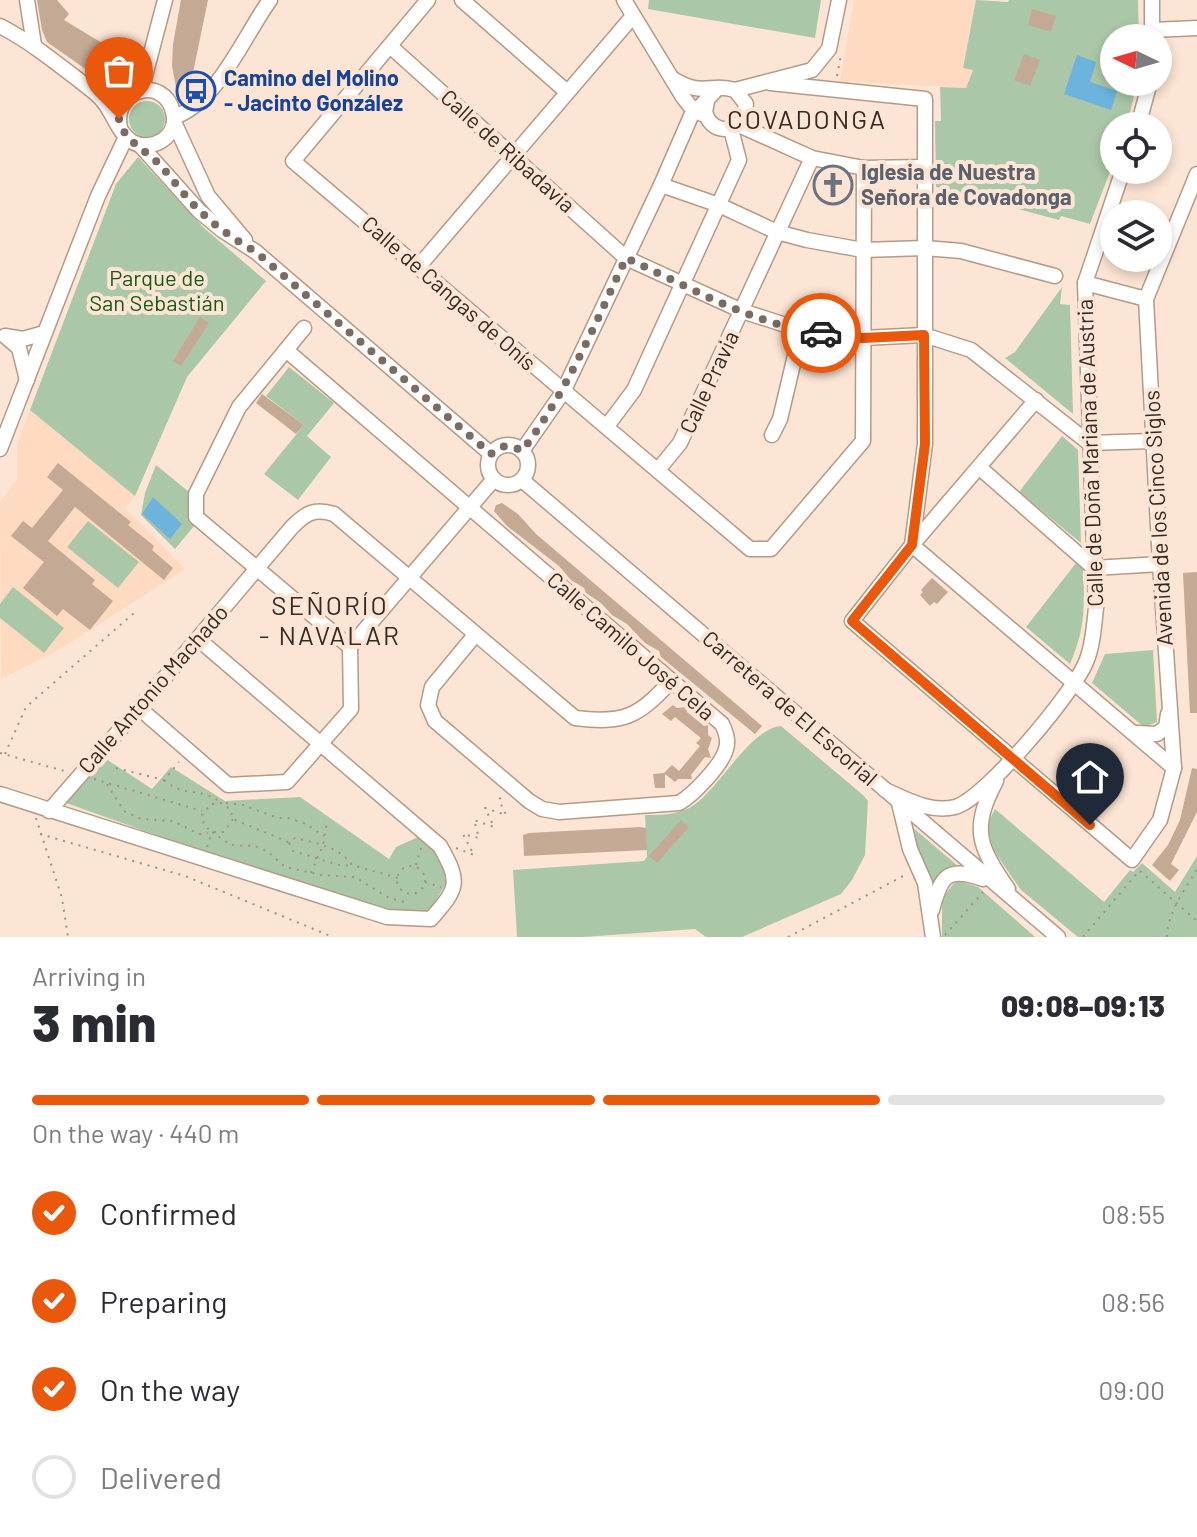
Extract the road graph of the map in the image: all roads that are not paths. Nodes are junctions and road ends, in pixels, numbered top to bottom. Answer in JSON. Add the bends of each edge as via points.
{"nodes":[{"id":1,"x":27,"y":0,"type":"edge"},
{"id":2,"x":165,"y":0,"type":"edge"},
{"id":3,"x":270,"y":0,"type":"edge"},
{"id":4,"x":428,"y":0,"type":"edge"},
{"id":5,"x":462,"y":0,"type":"edge"},
{"id":6,"x":624,"y":0,"type":"edge"},
{"id":7,"x":839,"y":0,"type":"edge"},
{"id":8,"x":1152,"y":0,"type":"edge"},
{"id":9,"x":633,"y":16,"type":"junction"},
{"id":10,"x":1152,"y":24,"type":"edge"},
{"id":11,"x":0,"y":26,"type":"edge"},
{"id":12,"x":1197,"y":28,"type":"edge"},
{"id":13,"x":1172,"y":31,"type":"edge"},
{"id":14,"x":34,"y":45,"type":"junction"},
{"id":15,"x":390,"y":46,"type":"junction"},
{"id":16,"x":673,"y":79,"type":"junction"},
{"id":17,"x":770,"y":83,"type":"junction"},
{"id":18,"x":735,"y":90,"type":"junction"},
{"id":19,"x":141,"y":91,"type":"junction"},
{"id":20,"x":567,"y":92,"type":"junction"},
{"id":21,"x":713,"y":92,"type":"junction"},
{"id":22,"x":683,"y":97,"type":"junction"},
{"id":23,"x":103,"y":99,"type":"junction"},
{"id":24,"x":125,"y":100,"type":"junction"},
{"id":25,"x":746,"y":104,"type":"junction"},
{"id":26,"x":705,"y":117,"type":"junction"},
{"id":27,"x":174,"y":120,"type":"junction"},
{"id":28,"x":687,"y":127,"type":"junction"},
{"id":29,"x":735,"y":127,"type":"junction"},
{"id":30,"x":123,"y":133,"type":"junction"},
{"id":31,"x":680,"y":144,"type":"junction"},
{"id":32,"x":140,"y":145,"type":"junction"},
{"id":33,"x":513,"y":155,"type":"junction"},
{"id":34,"x":812,"y":158,"type":"junction"},
{"id":35,"x":925,"y":167,"type":"junction"},
{"id":36,"x":864,"y":168,"type":"junction"},
{"id":37,"x":1197,"y":174,"type":"edge"},
{"id":38,"x":1118,"y":184,"type":"edge"},
{"id":39,"x":661,"y":185,"type":"junction"},
{"id":40,"x":719,"y":205,"type":"junction"},
{"id":41,"x":777,"y":232,"type":"junction"},
{"id":42,"x":925,"y":248,"type":"junction"},
{"id":43,"x":863,"y":250,"type":"junction"},
{"id":44,"x":256,"y":252,"type":"junction"},
{"id":45,"x":626,"y":258,"type":"junction"},
{"id":46,"x":419,"y":266,"type":"junction"},
{"id":47,"x":1055,"y":276,"type":"dead end"},
{"id":48,"x":682,"y":283,"type":"junction"},
{"id":49,"x":1085,"y":283,"type":"junction"},
{"id":50,"x":1146,"y":299,"type":"junction"},
{"id":51,"x":742,"y":311,"type":"junction"},
{"id":52,"x":304,"y":328,"type":"dead end"},
{"id":53,"x":801,"y":330,"type":"junction"},
{"id":54,"x":44,"y":333,"type":"junction"},
{"id":55,"x":3,"y":334,"type":"edge"},
{"id":56,"x":924,"y":335,"type":"junction"},
{"id":57,"x":863,"y":338,"type":"junction"},
{"id":58,"x":286,"y":350,"type":"junction"},
{"id":59,"x":27,"y":381,"type":"junction"},
{"id":60,"x":563,"y":392,"type":"junction"},
{"id":61,"x":1036,"y":400,"type":"junction"},
{"id":62,"x":607,"y":426,"type":"junction"},
{"id":63,"x":772,"y":435,"type":"dead end"},
{"id":64,"x":1153,"y":441,"type":"junction"},
{"id":65,"x":1089,"y":443,"type":"junction"},
{"id":66,"x":0,"y":449,"type":"edge"},
{"id":67,"x":522,"y":451,"type":"junction"},
{"id":68,"x":491,"y":454,"type":"junction"},
{"id":69,"x":980,"y":468,"type":"junction"},
{"id":70,"x":658,"y":470,"type":"junction"},
{"id":71,"x":494,"y":479,"type":"junction"},
{"id":72,"x":522,"y":480,"type":"junction"},
{"id":73,"x":470,"y":508,"type":"junction"},
{"id":74,"x":912,"y":545,"type":"junction"},
{"id":75,"x":1160,"y":564,"type":"junction"},
{"id":76,"x":1094,"y":568,"type":"junction"},
{"id":77,"x":256,"y":569,"type":"junction"},
{"id":78,"x":410,"y":578,"type":"junction"},
{"id":79,"x":475,"y":635,"type":"junction"},
{"id":80,"x":198,"y":639,"type":"junction"},
{"id":81,"x":350,"y":647,"type":"junction"},
{"id":82,"x":671,"y":681,"type":"junction"},
{"id":83,"x":1076,"y":683,"type":"junction"},
{"id":84,"x":139,"y":708,"type":"junction"},
{"id":85,"x":1169,"y":710,"type":"junction"},
{"id":86,"x":1136,"y":733,"type":"junction"},
{"id":87,"x":321,"y":746,"type":"junction"},
{"id":88,"x":1013,"y":759,"type":"junction"},
{"id":89,"x":1174,"y":768,"type":"junction"},
{"id":90,"x":1000,"y":773,"type":"junction"},
{"id":91,"x":885,"y":790,"type":"junction"},
{"id":92,"x":0,"y":794,"type":"edge"},
{"id":93,"x":899,"y":802,"type":"junction"},
{"id":94,"x":49,"y":811,"type":"junction"},
{"id":95,"x":992,"y":882,"type":"junction"},
{"id":96,"x":1017,"y":902,"type":"junction"},
{"id":97,"x":931,"y":914,"type":"junction"},
{"id":98,"x":933,"y":937,"type":"edge"},
{"id":99,"x":1058,"y":937,"type":"edge"}],
"edges":[{"from":1,"to":14,"type":"street"},
{"from":2,"to":19,"type":"street"},
{"from":3,"to":27,"type":"street","via":[[201,101]]},
{"from":4,"to":15,"type":"street","name":"Calle de Cangas de Onís"},
{"from":5,"to":20,"type":"street"},
{"from":6,"to":9,"type":"street"},
{"from":7,"to":17,"type":"street","via":[[829,49],[812,70]]},
{"from":8,"to":10,"type":"street"},
{"from":9,"to":16,"type":"street"},
{"from":9,"to":20,"type":"street"},
{"from":11,"to":14,"type":"street"},
{"from":12,"to":13,"type":"street"},
{"from":14,"to":23,"type":"street"},
{"from":15,"to":33,"type":"street","name":"Calle de Ribadavia"},
{"from":15,"to":46,"type":"street","name":"Calle de Cangas de Onís","via":[[293,161]]},
{"from":16,"to":21,"type":"street"},
{"from":16,"to":22,"type":"street"},
{"from":17,"to":18,"type":"street"},
{"from":17,"to":25,"type":"street"},
{"from":17,"to":35,"type":"street","via":[[925,99]]},
{"from":18,"to":21,"type":"street"},
{"from":18,"to":25,"type":"street"},
{"from":19,"to":24,"type":"street"},
{"from":19,"to":27,"type":"street","via":[[165,97]]},
{"from":20,"to":33,"type":"street"},
{"from":21,"to":26,"type":"street"},
{"from":22,"to":26,"type":"street"},
{"from":22,"to":28,"type":"street"},
{"from":23,"to":24,"type":"street"},
{"from":23,"to":30,"type":"street"},
{"from":24,"to":30,"type":"street","via":[[120,109]]},
{"from":25,"to":29,"type":"street","via":[[745,116]]},
{"from":26,"to":28,"type":"street"},
{"from":26,"to":29,"type":"street","via":[[724,130]]},
{"from":26,"to":31,"type":"street"},
{"from":27,"to":32,"type":"street","via":[[166,138]]},
{"from":27,"to":44,"type":"street","via":[[208,196]]},
{"from":28,"to":31,"type":"street"},
{"from":29,"to":34,"type":"street"},
{"from":29,"to":40,"type":"street","via":[[739,160]]},
{"from":30,"to":32,"type":"street"},
{"from":30,"to":54,"type":"street"},
{"from":31,"to":39,"type":"street"},
{"from":32,"to":44,"type":"street","via":[[199,211]]},
{"from":33,"to":45,"type":"street","name":"Calle de Ribadavia"},
{"from":33,"to":46,"type":"street"},
{"from":34,"to":36,"type":"street"},
{"from":34,"to":41,"type":"street","name":"Calle Pravia"},
{"from":35,"to":36,"type":"street"},
{"from":35,"to":42,"type":"street"},
{"from":36,"to":43,"type":"street"},
{"from":37,"to":50,"type":"street","name":"Avenida de los Cinco Siglos"},
{"from":38,"to":49,"type":"street","name":"Calle de Doña Mariana de Austria"},
{"from":39,"to":40,"type":"street"},
{"from":39,"to":45,"type":"street"},
{"from":40,"to":41,"type":"street"},
{"from":40,"to":48,"type":"street"},
{"from":41,"to":43,"type":"street"},
{"from":41,"to":51,"type":"street","name":"Calle Pravia"},
{"from":42,"to":43,"type":"street"},
{"from":42,"to":47,"type":"street","via":[[961,251]]},
{"from":42,"to":56,"type":"street"},
{"from":43,"to":57,"type":"street"},
{"from":44,"to":68,"type":"street"},
{"from":45,"to":48,"type":"street","name":"Calle de Ribadavia"},
{"from":45,"to":60,"type":"street"},
{"from":46,"to":60,"type":"street","name":"Calle de Cangas de Onís"},
{"from":48,"to":51,"type":"street","name":"Calle de Ribadavia"},
{"from":48,"to":62,"type":"street","via":[[634,390]]},
{"from":49,"to":50,"type":"street"},
{"from":49,"to":65,"type":"street","name":"Calle de Doña Mariana de Austria"},
{"from":50,"to":64,"type":"street","name":"Avenida de los Cinco Siglos"},
{"from":51,"to":53,"type":"street","name":"Calle de Ribadavia"},
{"from":51,"to":70,"type":"street","name":"Calle Pravia","via":[[680,443]]},
{"from":52,"to":58,"type":"street"},
{"from":53,"to":57,"type":"street","name":"Calle de Ribadavia"},
{"from":53,"to":63,"type":"street"},
{"from":54,"to":55,"type":"street","via":[[23,339]]},
{"from":54,"to":59,"type":"street"},
{"from":55,"to":59,"type":"street","via":[[19,348]]},
{"from":56,"to":57,"type":"street","name":"Calle de Ribadavia"},
{"from":56,"to":61,"type":"street","via":[[971,350]]},
{"from":56,"to":74,"type":"street","via":[[925,444]]},
{"from":57,"to":70,"type":"street","name":"Calle de Cangas de Onís","via":[[863,441],[771,549],[750,549]]},
{"from":58,"to":73,"type":"street","name":"Calle Camilo José Cela"},
{"from":58,"to":77,"type":"street","via":[[239,407],[196,494],[196,517]]},
{"from":59,"to":66,"type":"street"},
{"from":60,"to":62,"type":"street","name":"Calle de Cangas de Onís"},
{"from":60,"to":67,"type":"street"},
{"from":61,"to":65,"type":"street"},
{"from":61,"to":69,"type":"street"},
{"from":62,"to":70,"type":"street","name":"Calle de Cangas de Onís"},
{"from":64,"to":65,"type":"street"},
{"from":64,"to":75,"type":"street","name":"Avenida de los Cinco Siglos"},
{"from":65,"to":76,"type":"street","name":"Calle de Doña Mariana de Austria"},
{"from":67,"to":68,"type":"street","via":[[509,445]]},
{"from":67,"to":72,"type":"street","via":[[528,465]]},
{"from":68,"to":71,"type":"street","via":[[488,467]]},
{"from":69,"to":74,"type":"street"},
{"from":69,"to":76,"type":"street"},
{"from":71,"to":72,"type":"street","via":[[504,485]]},
{"from":71,"to":73,"type":"street"},
{"from":72,"to":91,"type":"street","name":"Carretera de El Escorial"},
{"from":73,"to":78,"type":"street"},
{"from":73,"to":82,"type":"street","name":"Calle Camilo José Cela"},
{"from":74,"to":83,"type":"street"},
{"from":74,"to":88,"type":"street","via":[[852,621]]},
{"from":75,"to":76,"type":"street"},
{"from":75,"to":85,"type":"street","name":"Avenida de los Cinco Siglos"},
{"from":76,"to":83,"type":"street","name":"Calle de Doña Mariana de Austria","via":[[1096,608],[1088,659]]},
{"from":77,"to":78,"type":"street","name":"Calle Antonio Machado","via":[[305,514],[319,510],[334,514]]},
{"from":77,"to":80,"type":"street","name":"Calle Antonio Machado"},
{"from":77,"to":81,"type":"street"},
{"from":78,"to":79,"type":"street","name":"Calle Antonio Machado"},
{"from":78,"to":81,"type":"street"},
{"from":79,"to":82,"type":"street","name":"Calle Antonio Machado","via":[[575,718],[642,711]]},
{"from":79,"to":82,"type":"street","name":"Calle Camilo José Cela","via":[[432,687],[428,705],[435,721],[542,809],[660,806],[688,798],[722,758],[727,737],[722,724]]},
{"from":80,"to":84,"type":"street","name":"Calle Antonio Machado"},
{"from":80,"to":87,"type":"street"},
{"from":81,"to":87,"type":"street","via":[[351,709]]},
{"from":83,"to":86,"type":"street"},
{"from":83,"to":88,"type":"street","name":"Calle de Doña Mariana de Austria"},
{"from":84,"to":87,"type":"street","via":[[228,785],[287,782]]},
{"from":84,"to":94,"type":"street","name":"Calle Antonio Machado"},
{"from":85,"to":86,"type":"street","via":[[1166,727],[1157,734]]},
{"from":85,"to":89,"type":"street","name":"Avenida de los Cinco Siglos"},
{"from":86,"to":89,"type":"street"},
{"from":87,"to":94,"type":"street","via":[[454,871],[453,893],[431,919],[387,917]]},
{"from":88,"to":89,"type":"street","name":"Avenida de los Cinco Siglos","via":[[1132,860],[1160,820]]},
{"from":88,"to":90,"type":"street","name":"Calle de Doña Mariana de Austria"},
{"from":90,"to":91,"type":"street","name":"Calle de Doña Mariana de Austria","via":[[958,806],[930,809]]},
{"from":90,"to":96,"type":"street","via":[[979,827],[989,862]]},
{"from":91,"to":93,"type":"street","name":"Carretera de El Escorial"},
{"from":92,"to":94,"type":"street"},
{"from":93,"to":95,"type":"street","name":"Carretera de El Escorial"},
{"from":93,"to":97,"type":"street"},
{"from":95,"to":96,"type":"street","name":"Carretera de El Escorial"},
{"from":95,"to":97,"type":"street","via":[[963,872],[948,875],[938,887]]},
{"from":96,"to":99,"type":"street","name":"Carretera de El Escorial"},
{"from":97,"to":98,"type":"street"}]}
